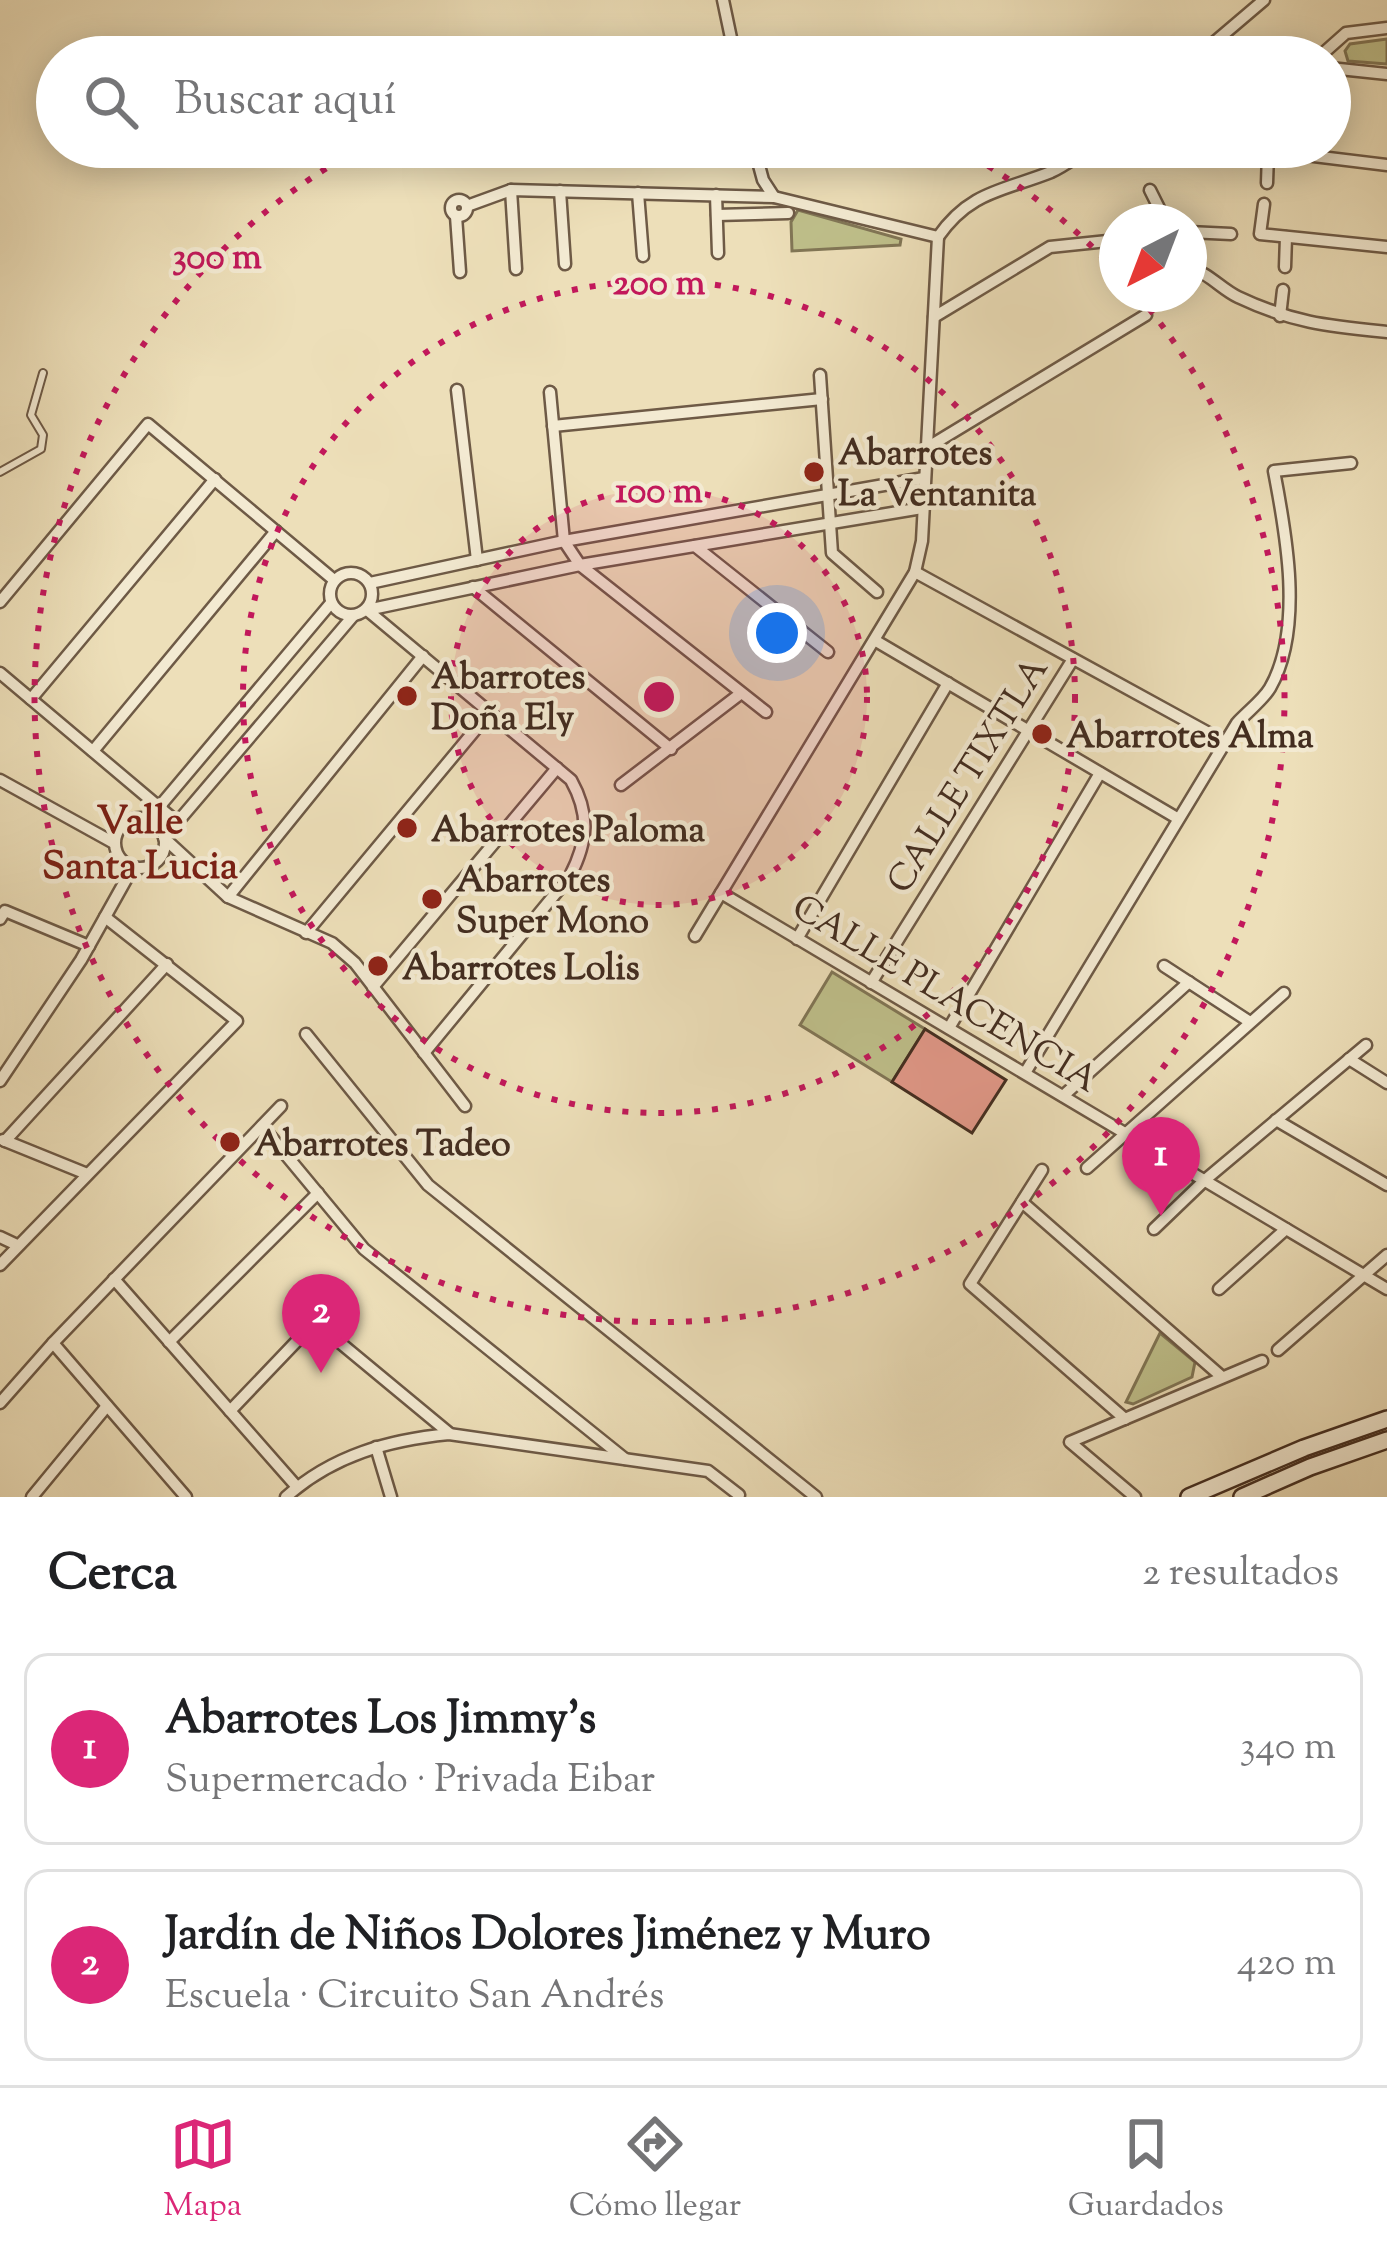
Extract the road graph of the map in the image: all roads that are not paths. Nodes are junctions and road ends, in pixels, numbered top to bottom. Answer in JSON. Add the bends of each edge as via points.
{"nodes":[{"id":1,"x":723,"y":0,"type":"edge"},
{"id":2,"x":1264,"y":0,"type":"edge"},
{"id":3,"x":1387,"y":28,"type":"edge"},
{"id":4,"x":731,"y":36,"type":"edge"},
{"id":5,"x":1222,"y":36,"type":"edge"},
{"id":6,"x":1343,"y":36,"type":"edge"},
{"id":7,"x":1351,"y":70,"type":"edge"},
{"id":8,"x":1387,"y":74,"type":"edge"},
{"id":9,"x":1351,"y":161,"type":"edge"},
{"id":10,"x":1387,"y":165,"type":"edge"},
{"id":11,"x":760,"y":168,"type":"edge"},
{"id":12,"x":1058,"y":168,"type":"edge"},
{"id":13,"x":1268,"y":168,"type":"edge"},
{"id":14,"x":1267,"y":183,"type":"dead end"},
{"id":15,"x":511,"y":190,"type":"junction"},
{"id":16,"x":1150,"y":190,"type":"dead end"},
{"id":17,"x":560,"y":191,"type":"junction"},
{"id":18,"x":638,"y":193,"type":"junction"},
{"id":19,"x":716,"y":195,"type":"junction"},
{"id":20,"x":774,"y":196,"type":"junction"},
{"id":21,"x":1157,"y":204,"type":"edge"},
{"id":22,"x":1264,"y":204,"type":"dead end"},
{"id":23,"x":788,"y":213,"type":"dead end"},
{"id":24,"x":717,"y":215,"type":"junction"},
{"id":25,"x":1207,"y":233,"type":"edge"},
{"id":26,"x":1231,"y":234,"type":"dead end"},
{"id":27,"x":938,"y":237,"type":"junction"},
{"id":28,"x":1286,"y":237,"type":"junction"},
{"id":29,"x":1099,"y":242,"type":"edge"},
{"id":30,"x":1387,"y":247,"type":"edge"},
{"id":31,"x":718,"y":253,"type":"dead end"},
{"id":32,"x":643,"y":256,"type":"dead end"},
{"id":33,"x":565,"y":264,"type":"dead end"},
{"id":34,"x":1285,"y":267,"type":"dead end"},
{"id":35,"x":516,"y":268,"type":"dead end"},
{"id":36,"x":460,"y":272,"type":"dead end"},
{"id":37,"x":1207,"y":276,"type":"edge"},
{"id":38,"x":1282,"y":290,"type":"dead end"},
{"id":39,"x":1146,"y":314,"type":"dead end"},
{"id":40,"x":1280,"y":316,"type":"junction"},
{"id":41,"x":934,"y":317,"type":"junction"},
{"id":42,"x":1387,"y":332,"type":"edge"},
{"id":43,"x":43,"y":373,"type":"dead end"},
{"id":44,"x":820,"y":375,"type":"dead end"},
{"id":45,"x":457,"y":390,"type":"dead end"},
{"id":46,"x":550,"y":392,"type":"dead end"},
{"id":47,"x":822,"y":399,"type":"junction"},
{"id":48,"x":553,"y":425,"type":"junction"},
{"id":49,"x":925,"y":449,"type":"junction"},
{"id":50,"x":1351,"y":463,"type":"dead end"},
{"id":51,"x":0,"y":472,"type":"edge"},
{"id":52,"x":923,"y":478,"type":"junction"},
{"id":53,"x":215,"y":479,"type":"junction"},
{"id":54,"x":828,"y":495,"type":"junction"},
{"id":55,"x":922,"y":508,"type":"junction"},
{"id":56,"x":830,"y":523,"type":"junction"},
{"id":57,"x":276,"y":531,"type":"junction"},
{"id":58,"x":564,"y":541,"type":"junction"},
{"id":59,"x":695,"y":546,"type":"junction"},
{"id":60,"x":477,"y":560,"type":"junction"},
{"id":61,"x":580,"y":565,"type":"junction"},
{"id":62,"x":915,"y":572,"type":"junction"},
{"id":63,"x":334,"y":580,"type":"junction"},
{"id":64,"x":370,"y":583,"type":"junction"},
{"id":65,"x":473,"y":587,"type":"junction"},
{"id":66,"x":877,"y":592,"type":"dead end"},
{"id":67,"x":0,"y":602,"type":"edge"},
{"id":68,"x":331,"y":603,"type":"junction"},
{"id":69,"x":367,"y":610,"type":"junction"},
{"id":70,"x":353,"y":616,"type":"junction"},
{"id":71,"x":876,"y":641,"type":"junction"},
{"id":72,"x":828,"y":652,"type":"dead end"},
{"id":73,"x":423,"y":656,"type":"junction"},
{"id":74,"x":1073,"y":659,"type":"junction"},
{"id":75,"x":0,"y":673,"type":"edge"},
{"id":76,"x":948,"y":683,"type":"junction"},
{"id":77,"x":740,"y":694,"type":"junction"},
{"id":78,"x":31,"y":699,"type":"junction"},
{"id":79,"x":243,"y":707,"type":"junction"},
{"id":80,"x":490,"y":712,"type":"junction"},
{"id":81,"x":766,"y":712,"type":"dead end"},
{"id":82,"x":262,"y":723,"type":"junction"},
{"id":83,"x":1028,"y":730,"type":"junction"},
{"id":84,"x":1225,"y":742,"type":"junction"},
{"id":85,"x":671,"y":749,"type":"junction"},
{"id":86,"x":93,"y":751,"type":"junction"},
{"id":87,"x":557,"y":768,"type":"junction"},
{"id":88,"x":1100,"y":773,"type":"junction"},
{"id":89,"x":0,"y":780,"type":"edge"},
{"id":90,"x":621,"y":785,"type":"dead end"},
{"id":91,"x":160,"y":807,"type":"junction"},
{"id":92,"x":1177,"y":818,"type":"junction"},
{"id":93,"x":149,"y":819,"type":"junction"},
{"id":94,"x":178,"y":823,"type":"junction"},
{"id":95,"x":164,"y":838,"type":"junction"},
{"id":96,"x":114,"y":843,"type":"junction"},
{"id":97,"x":133,"y":867,"type":"junction"},
{"id":98,"x":721,"y":893,"type":"junction"},
{"id":99,"x":227,"y":897,"type":"junction"},
{"id":100,"x":105,"y":917,"type":"junction"},
{"id":101,"x":0,"y":919,"type":"edge"},
{"id":102,"x":306,"y":933,"type":"junction"},
{"id":103,"x":695,"y":936,"type":"dead end"},
{"id":104,"x":797,"y":939,"type":"junction"},
{"id":105,"x":89,"y":946,"type":"junction"},
{"id":106,"x":167,"y":964,"type":"junction"},
{"id":107,"x":1163,"y":966,"type":"dead end"},
{"id":108,"x":1189,"y":982,"type":"junction"},
{"id":109,"x":872,"y":983,"type":"junction"},
{"id":110,"x":373,"y":987,"type":"junction"},
{"id":111,"x":1284,"y":993,"type":"dead end"},
{"id":112,"x":1250,"y":1022,"type":"junction"},
{"id":113,"x":949,"y":1028,"type":"junction"},
{"id":114,"x":306,"y":1034,"type":"dead end"},
{"id":115,"x":1366,"y":1045,"type":"dead end"},
{"id":116,"x":424,"y":1053,"type":"junction"},
{"id":117,"x":1349,"y":1059,"type":"junction"},
{"id":118,"x":1024,"y":1073,"type":"junction"},
{"id":119,"x":0,"y":1082,"type":"edge"},
{"id":120,"x":1387,"y":1083,"type":"edge"},
{"id":121,"x":1063,"y":1096,"type":"junction"},
{"id":122,"x":281,"y":1106,"type":"dead end"},
{"id":123,"x":465,"y":1106,"type":"dead end"},
{"id":124,"x":1276,"y":1120,"type":"junction"},
{"id":125,"x":262,"y":1126,"type":"junction"},
{"id":126,"x":1124,"y":1132,"type":"junction"},
{"id":127,"x":3,"y":1140,"type":"edge"},
{"id":128,"x":1088,"y":1168,"type":"dead end"},
{"id":129,"x":1042,"y":1170,"type":"dead end"},
{"id":130,"x":87,"y":1174,"type":"junction"},
{"id":131,"x":1205,"y":1180,"type":"junction"},
{"id":132,"x":1387,"y":1185,"type":"edge"},
{"id":133,"x":317,"y":1193,"type":"junction"},
{"id":134,"x":1022,"y":1202,"type":"junction"},
{"id":135,"x":1154,"y":1228,"type":"dead end"},
{"id":136,"x":1286,"y":1229,"type":"junction"},
{"id":137,"x":0,"y":1237,"type":"edge"},
{"id":138,"x":17,"y":1245,"type":"junction"},
{"id":139,"x":1387,"y":1255,"type":"edge"},
{"id":140,"x":0,"y":1264,"type":"edge"},
{"id":141,"x":1362,"y":1274,"type":"junction"},
{"id":142,"x":114,"y":1279,"type":"junction"},
{"id":143,"x":1220,"y":1289,"type":"dead end"},
{"id":144,"x":1387,"y":1289,"type":"edge"},
{"id":145,"x":169,"y":1342,"type":"junction"},
{"id":146,"x":52,"y":1343,"type":"junction"},
{"id":147,"x":1278,"y":1350,"type":"dead end"},
{"id":148,"x":1262,"y":1361,"type":"dead end"},
{"id":149,"x":1222,"y":1377,"type":"junction"},
{"id":150,"x":0,"y":1402,"type":"edge"},
{"id":151,"x":107,"y":1406,"type":"junction"},
{"id":152,"x":230,"y":1412,"type":"junction"},
{"id":153,"x":1125,"y":1419,"type":"junction"},
{"id":154,"x":1387,"y":1420,"type":"edge"},
{"id":155,"x":449,"y":1434,"type":"junction"},
{"id":156,"x":1387,"y":1440,"type":"edge"},
{"id":157,"x":376,"y":1447,"type":"junction"},
{"id":158,"x":625,"y":1459,"type":"junction"},
{"id":159,"x":297,"y":1487,"type":"junction"},
{"id":160,"x":739,"y":1495,"type":"edge"},
{"id":161,"x":32,"y":1497,"type":"edge"},
{"id":162,"x":186,"y":1497,"type":"edge"},
{"id":163,"x":286,"y":1497,"type":"edge"},
{"id":164,"x":391,"y":1497,"type":"edge"},
{"id":165,"x":816,"y":1497,"type":"edge"},
{"id":166,"x":1135,"y":1497,"type":"edge"},
{"id":167,"x":1189,"y":1497,"type":"edge"},
{"id":168,"x":1242,"y":1497,"type":"edge"}],
"edges":[{"from":1,"to":4,"type":"street"},
{"from":2,"to":5,"type":"street"},
{"from":3,"to":6,"type":"street"},
{"from":7,"to":8,"type":"street"},
{"from":9,"to":10,"type":"street"},
{"from":11,"to":20,"type":"street"},
{"from":12,"to":27,"type":"street","via":[[965,205]]},
{"from":13,"to":14,"type":"street"},
{"from":15,"to":17,"type":"street"},
{"from":15,"to":35,"type":"street"},
{"from":15,"to":36,"type":"street","via":[[467,206],[453,202]]},
{"from":16,"to":21,"type":"street"},
{"from":17,"to":18,"type":"street"},
{"from":17,"to":33,"type":"street"},
{"from":18,"to":19,"type":"street"},
{"from":18,"to":32,"type":"street"},
{"from":19,"to":20,"type":"street"},
{"from":19,"to":24,"type":"street"},
{"from":20,"to":27,"type":"street"},
{"from":22,"to":28,"type":"street","via":[[1260,235]]},
{"from":23,"to":24,"type":"street"},
{"from":24,"to":31,"type":"street"},
{"from":25,"to":26,"type":"street"},
{"from":27,"to":41,"type":"street"},
{"from":28,"to":30,"type":"street"},
{"from":28,"to":34,"type":"street"},
{"from":29,"to":41,"type":"street","via":[[1050,247]]},
{"from":37,"to":40,"type":"street"},
{"from":38,"to":40,"type":"street"},
{"from":39,"to":49,"type":"street"},
{"from":40,"to":42,"type":"street"},
{"from":41,"to":49,"type":"street"},
{"from":43,"to":51,"type":"lane","via":[[31,415],[41,449]]},
{"from":44,"to":47,"type":"street"},
{"from":45,"to":60,"type":"street"},
{"from":46,"to":48,"type":"street"},
{"from":47,"to":48,"type":"street"},
{"from":47,"to":54,"type":"street"},
{"from":48,"to":58,"type":"street"},
{"from":49,"to":52,"type":"street"},
{"from":50,"to":84,"type":"street","via":[[1274,471],[1291,561],[1286,637],[1270,688]]},
{"from":52,"to":54,"type":"street"},
{"from":52,"to":55,"type":"street"},
{"from":53,"to":57,"type":"street"},
{"from":53,"to":67,"type":"street","via":[[148,424]]},
{"from":53,"to":78,"type":"street"},
{"from":54,"to":56,"type":"street"},
{"from":54,"to":58,"type":"street"},
{"from":55,"to":56,"type":"street"},
{"from":55,"to":62,"type":"street"},
{"from":56,"to":59,"type":"street"},
{"from":56,"to":66,"type":"street","via":[[832,553]]},
{"from":57,"to":63,"type":"street"},
{"from":57,"to":86,"type":"street"},
{"from":58,"to":60,"type":"street"},
{"from":58,"to":61,"type":"street"},
{"from":59,"to":61,"type":"street"},
{"from":59,"to":72,"type":"street"},
{"from":60,"to":64,"type":"street"},
{"from":61,"to":65,"type":"street"},
{"from":61,"to":77,"type":"street"},
{"from":62,"to":71,"type":"street"},
{"from":62,"to":74,"type":"street"},
{"from":63,"to":64,"type":"street","via":[[353,572]]},
{"from":63,"to":68,"type":"street"},
{"from":64,"to":69,"type":"street"},
{"from":65,"to":69,"type":"street"},
{"from":65,"to":85,"type":"street"},
{"from":68,"to":70,"type":"street"},
{"from":68,"to":79,"type":"street"},
{"from":69,"to":70,"type":"street"},
{"from":69,"to":73,"type":"street"},
{"from":70,"to":82,"type":"street"},
{"from":71,"to":76,"type":"street"},
{"from":71,"to":98,"type":"street"},
{"from":73,"to":80,"type":"street"},
{"from":73,"to":99,"type":"street"},
{"from":74,"to":83,"type":"street","name":"CALLE TIXTLA"},
{"from":74,"to":84,"type":"street"},
{"from":75,"to":78,"type":"street"},
{"from":76,"to":83,"type":"street"},
{"from":76,"to":104,"type":"street"},
{"from":77,"to":81,"type":"street"},
{"from":77,"to":85,"type":"street"},
{"from":78,"to":86,"type":"street"},
{"from":79,"to":82,"type":"street"},
{"from":79,"to":91,"type":"street"},
{"from":80,"to":87,"type":"street"},
{"from":80,"to":102,"type":"street"},
{"from":82,"to":94,"type":"street"},
{"from":83,"to":88,"type":"street"},
{"from":83,"to":109,"type":"street","name":"CALLE TIXTLA"},
{"from":84,"to":92,"type":"street"},
{"from":85,"to":90,"type":"street"},
{"from":86,"to":91,"type":"street"},
{"from":87,"to":110,"type":"street"},
{"from":87,"to":116,"type":"street","via":[[584,803],[576,864]]},
{"from":88,"to":92,"type":"street"},
{"from":88,"to":113,"type":"street"},
{"from":89,"to":96,"type":"street"},
{"from":91,"to":93,"type":"street"},
{"from":91,"to":94,"type":"street"},
{"from":92,"to":118,"type":"street"},
{"from":93,"to":95,"type":"street"},
{"from":93,"to":96,"type":"street","via":[[125,823]]},
{"from":94,"to":95,"type":"street"},
{"from":95,"to":97,"type":"street","via":[[157,862]]},
{"from":95,"to":99,"type":"street"},
{"from":96,"to":97,"type":"street"},
{"from":97,"to":100,"type":"street"},
{"from":98,"to":103,"type":"street"},
{"from":98,"to":104,"type":"street","name":"CALLE PLACENCIA"},
{"from":99,"to":102,"type":"street"},
{"from":100,"to":105,"type":"street"},
{"from":100,"to":106,"type":"street"},
{"from":101,"to":105,"type":"street","via":[[5,911]]},
{"from":102,"to":110,"type":"street","via":[[332,943]]},
{"from":104,"to":109,"type":"street","name":"CALLE PLACENCIA"},
{"from":105,"to":119,"type":"street"},
{"from":106,"to":127,"type":"street"},
{"from":106,"to":130,"type":"street","via":[[237,1021]]},
{"from":107,"to":108,"type":"street"},
{"from":108,"to":112,"type":"street"},
{"from":108,"to":121,"type":"street"},
{"from":109,"to":113,"type":"street","name":"CALLE PLACENCIA"},
{"from":110,"to":116,"type":"street"},
{"from":111,"to":112,"type":"street"},
{"from":112,"to":126,"type":"street"},
{"from":113,"to":118,"type":"street","name":"CALLE PLACENCIA"},
{"from":114,"to":165,"type":"street","via":[[428,1185]]},
{"from":115,"to":117,"type":"street"},
{"from":116,"to":123,"type":"street"},
{"from":117,"to":120,"type":"street"},
{"from":117,"to":124,"type":"street"},
{"from":118,"to":121,"type":"street","name":"CALLE PLACENCIA"},
{"from":121,"to":126,"type":"street","name":"CALLE PLACENCIA"},
{"from":122,"to":125,"type":"street"},
{"from":124,"to":131,"type":"street"},
{"from":124,"to":132,"type":"street"},
{"from":125,"to":133,"type":"street"},
{"from":125,"to":142,"type":"street"},
{"from":126,"to":128,"type":"street"},
{"from":126,"to":131,"type":"street","name":"CALLE PLACENCIA"},
{"from":127,"to":130,"type":"street"},
{"from":129,"to":134,"type":"street"},
{"from":130,"to":138,"type":"street"},
{"from":131,"to":135,"type":"street"},
{"from":131,"to":136,"type":"street","name":"CALLE PLACENCIA"},
{"from":133,"to":145,"type":"street"},
{"from":133,"to":158,"type":"street","via":[[364,1249]]},
{"from":134,"to":149,"type":"street"},
{"from":134,"to":153,"type":"street","via":[[970,1284]]},
{"from":136,"to":141,"type":"street","name":"CALLE PLACENCIA"},
{"from":136,"to":143,"type":"street"},
{"from":137,"to":138,"type":"street"},
{"from":138,"to":140,"type":"street"},
{"from":139,"to":141,"type":"street"},
{"from":141,"to":144,"type":"street","name":"CALLE PLACENCIA"},
{"from":141,"to":147,"type":"street"},
{"from":142,"to":145,"type":"street"},
{"from":142,"to":146,"type":"street"},
{"from":145,"to":152,"type":"street"},
{"from":146,"to":150,"type":"street"},
{"from":146,"to":151,"type":"street"},
{"from":148,"to":149,"type":"street"},
{"from":149,"to":153,"type":"street"},
{"from":151,"to":161,"type":"street"},
{"from":151,"to":162,"type":"street"},
{"from":152,"to":155,"type":"street","via":[[315,1322]]},
{"from":152,"to":159,"type":"street"},
{"from":153,"to":166,"type":"street","via":[[1070,1442]]},
{"from":154,"to":167,"type":"street"},
{"from":155,"to":157,"type":"street"},
{"from":155,"to":158,"type":"street"},
{"from":156,"to":168,"type":"street"},
{"from":157,"to":159,"type":"street"},
{"from":157,"to":164,"type":"street"},
{"from":158,"to":160,"type":"street","via":[[708,1471]]},
{"from":159,"to":163,"type":"street"}]}
